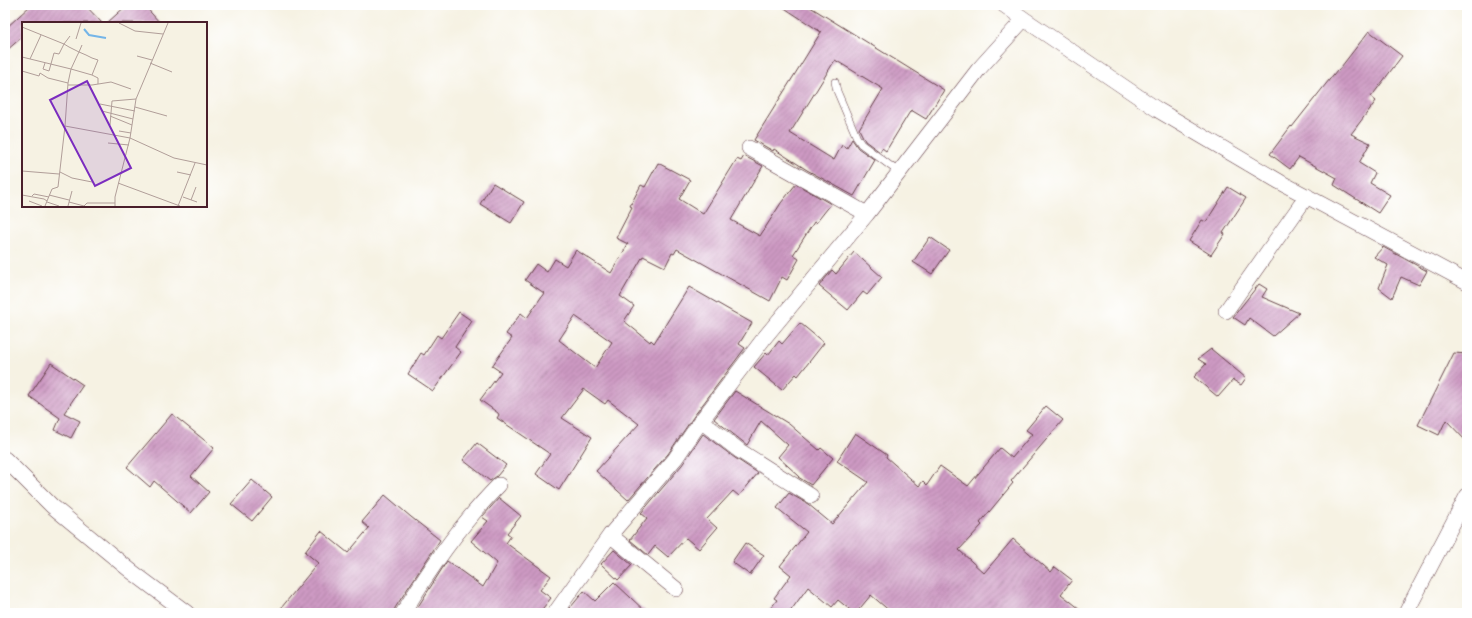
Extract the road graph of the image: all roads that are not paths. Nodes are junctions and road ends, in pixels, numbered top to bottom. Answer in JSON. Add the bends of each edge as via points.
{"nodes":[{"id":1,"x":1004,"y":5,"type":"edge"},
{"id":2,"x":1024,"y":19,"type":"junction"},
{"id":3,"x":835,"y":82,"type":"dead end"},
{"id":4,"x":749,"y":148,"type":"dead end"},
{"id":5,"x":900,"y":173,"type":"junction"},
{"id":6,"x":1307,"y":196,"type":"junction"},
{"id":7,"x":868,"y":214,"type":"junction"},
{"id":8,"x":1467,"y":282,"type":"edge"},
{"id":9,"x":1226,"y":311,"type":"dead end"},
{"id":10,"x":701,"y":421,"type":"junction"},
{"id":11,"x":5,"y":459,"type":"edge"},
{"id":12,"x":499,"y":485,"type":"dead end"},
{"id":13,"x":811,"y":496,"type":"dead end"},
{"id":14,"x":1467,"y":496,"type":"edge"},
{"id":15,"x":610,"y":535,"type":"junction"},
{"id":16,"x":676,"y":589,"type":"dead end"},
{"id":17,"x":187,"y":613,"type":"edge"},
{"id":18,"x":403,"y":613,"type":"edge"},
{"id":19,"x":555,"y":613,"type":"edge"},
{"id":20,"x":1406,"y":613,"type":"edge"}],
"edges":[{"from":1,"to":2,"type":"street"},
{"from":2,"to":5,"type":"street","via":[[978,70]]},
{"from":2,"to":6,"type":"street","via":[[1158,110]]},
{"from":3,"to":5,"type":"lane","via":[[857,138]]},
{"from":4,"to":7,"type":"street"},
{"from":5,"to":7,"type":"street"},
{"from":6,"to":8,"type":"street"},
{"from":6,"to":9,"type":"street"},
{"from":7,"to":10,"type":"street","via":[[765,337]]},
{"from":10,"to":13,"type":"street","via":[[740,451]]},
{"from":10,"to":15,"type":"street","via":[[675,459]]},
{"from":11,"to":17,"type":"street","via":[[52,506]]},
{"from":12,"to":18,"type":"street","via":[[444,550]]},
{"from":14,"to":20,"type":"street"},
{"from":15,"to":16,"type":"street"},
{"from":15,"to":19,"type":"street"}]}
